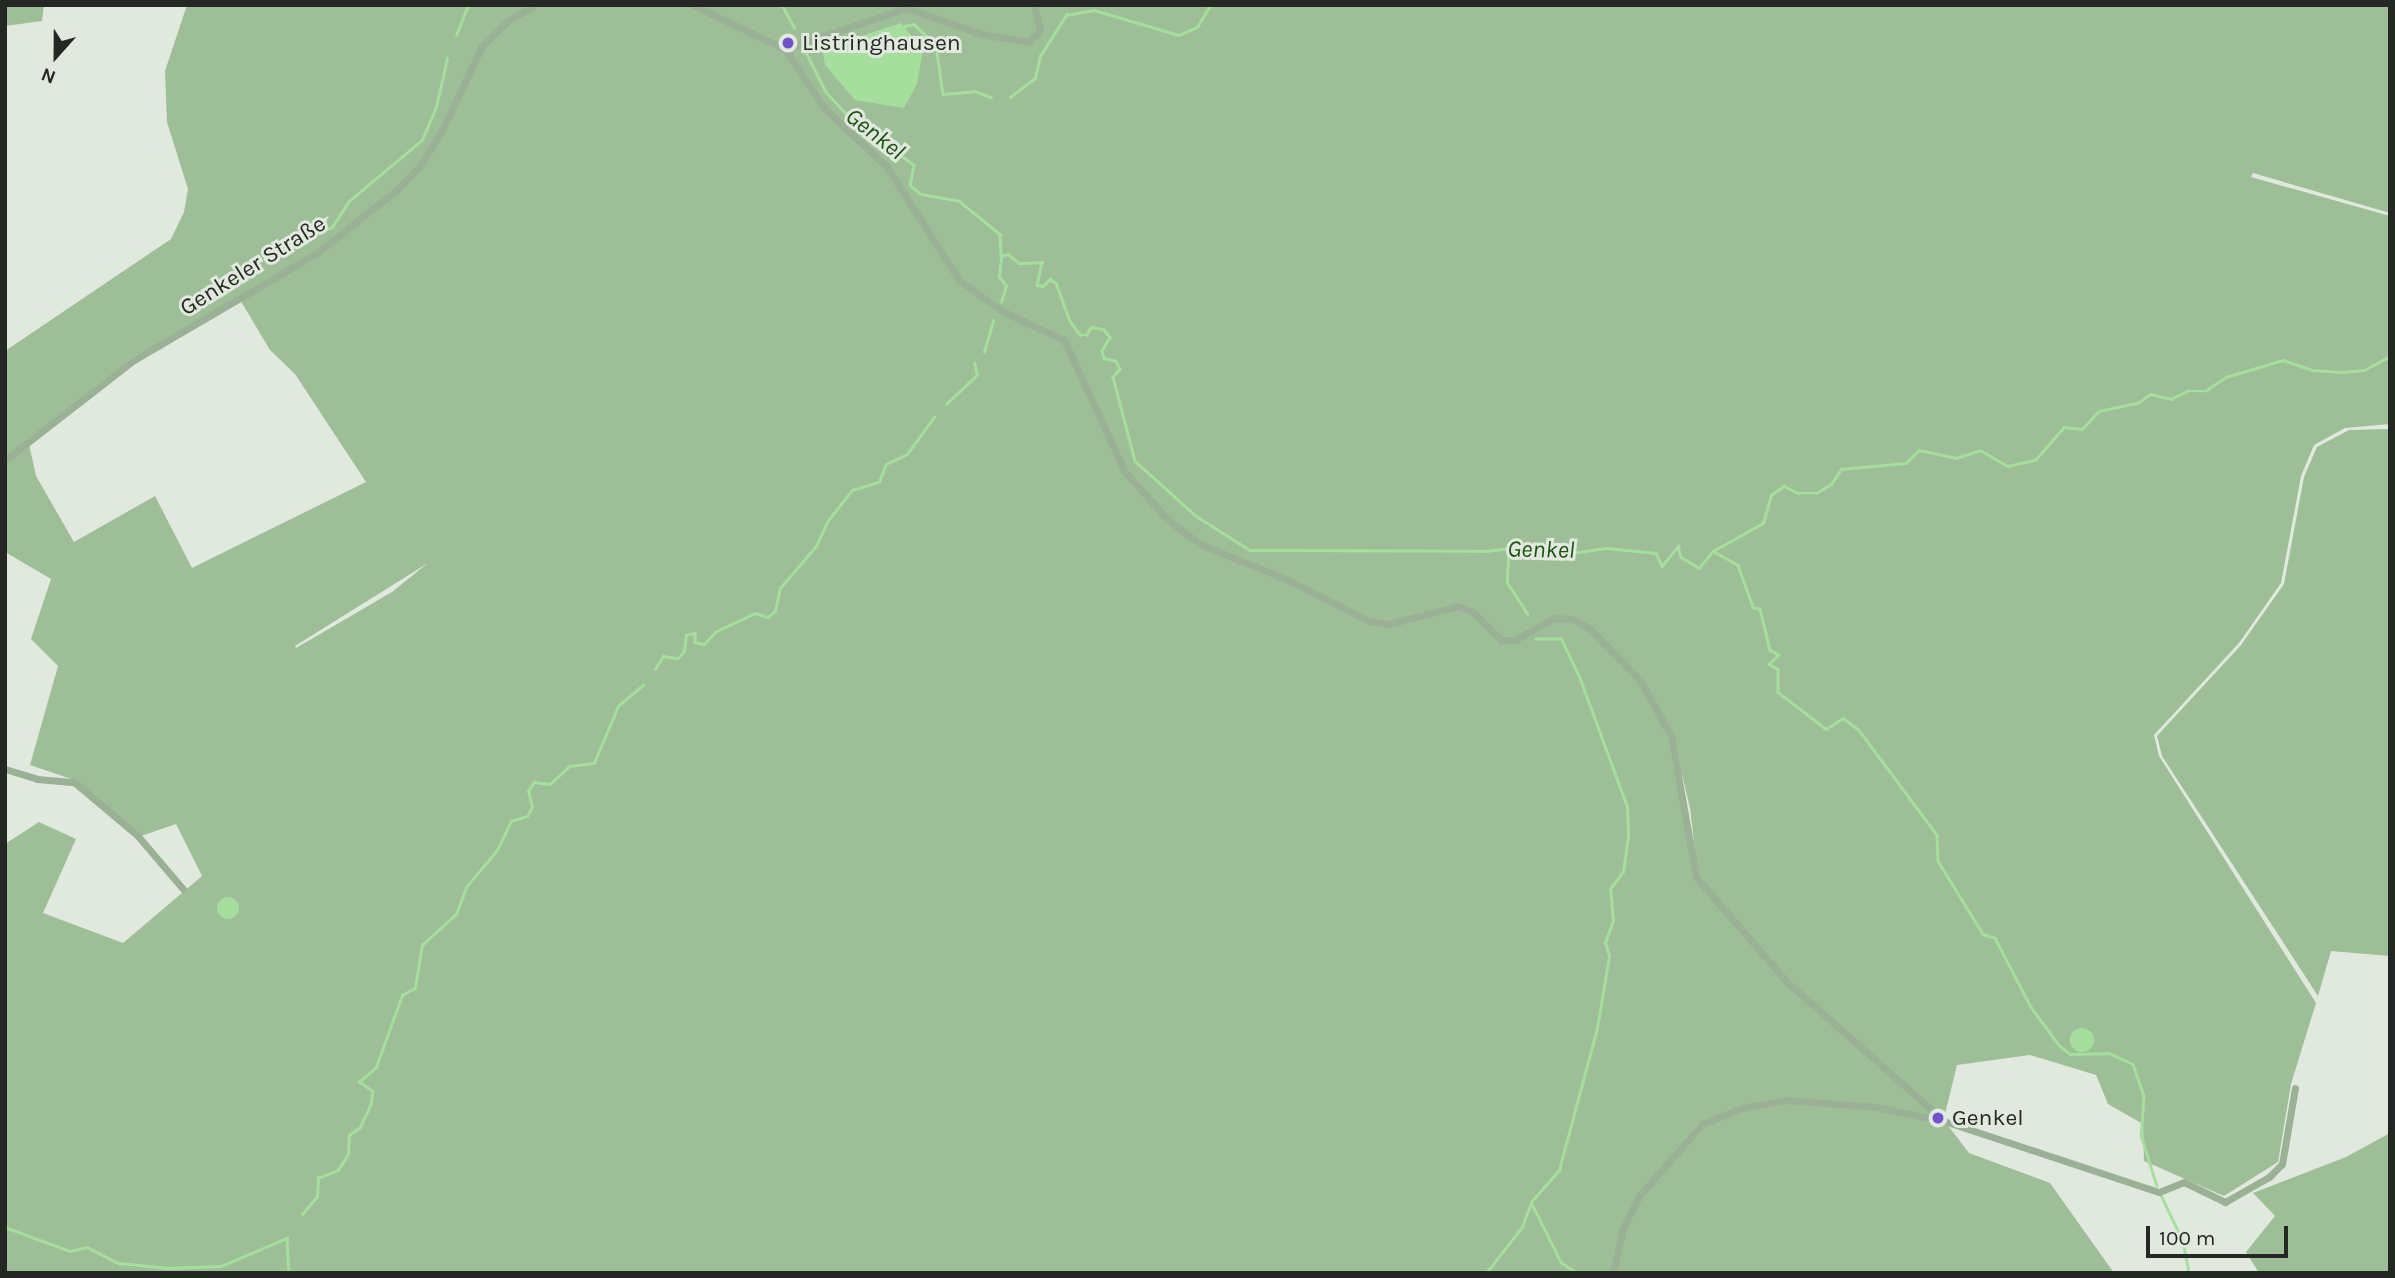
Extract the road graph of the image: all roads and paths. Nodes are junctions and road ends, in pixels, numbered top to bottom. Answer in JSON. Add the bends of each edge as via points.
{"nodes":[{"id":1,"x":535,"y":5,"type":"edge"},
{"id":2,"x":693,"y":5,"type":"edge"},
{"id":3,"x":1034,"y":5,"type":"edge"},
{"id":4,"x":785,"y":49,"type":"junction"},
{"id":5,"x":5,"y":460,"type":"edge"},
{"id":6,"x":5,"y":769,"type":"edge"},
{"id":7,"x":183,"y":889,"type":"dead end"},
{"id":8,"x":2295,"y":1088,"type":"dead end"},
{"id":9,"x":1944,"y":1121,"type":"junction"},
{"id":10,"x":1613,"y":1273,"type":"edge"}],
"edges":[{"from":1,"to":5,"type":"street","name":"Genkeler Straße","via":[[509,20],[482,47],[442,131],[422,163],[399,187],[317,253],[134,360]]},
{"from":2,"to":4,"type":"street"},
{"from":3,"to":4,"type":"street","via":[[1040,30],[1029,42],[981,34],[907,8]]},
{"from":4,"to":9,"type":"street","via":[[825,109],[887,167],[959,280],[993,306],[1065,340],[1125,472],[1168,520],[1199,544],[1290,581],[1370,621],[1389,624],[1458,606],[1474,612],[1501,639],[1515,640],[1555,618],[1573,619],[1591,630],[1640,680],[1671,736],[1696,877],[1786,981]]},
{"from":6,"to":7,"type":"street","via":[[37,779],[74,782],[137,835]]},
{"from":8,"to":9,"type":"street","via":[[2282,1164],[2269,1177],[2225,1202],[2184,1182],[2159,1192]]},
{"from":9,"to":10,"type":"street","via":[[1876,1107],[1786,1100],[1742,1108],[1702,1124],[1639,1196],[1623,1228]]}]}
